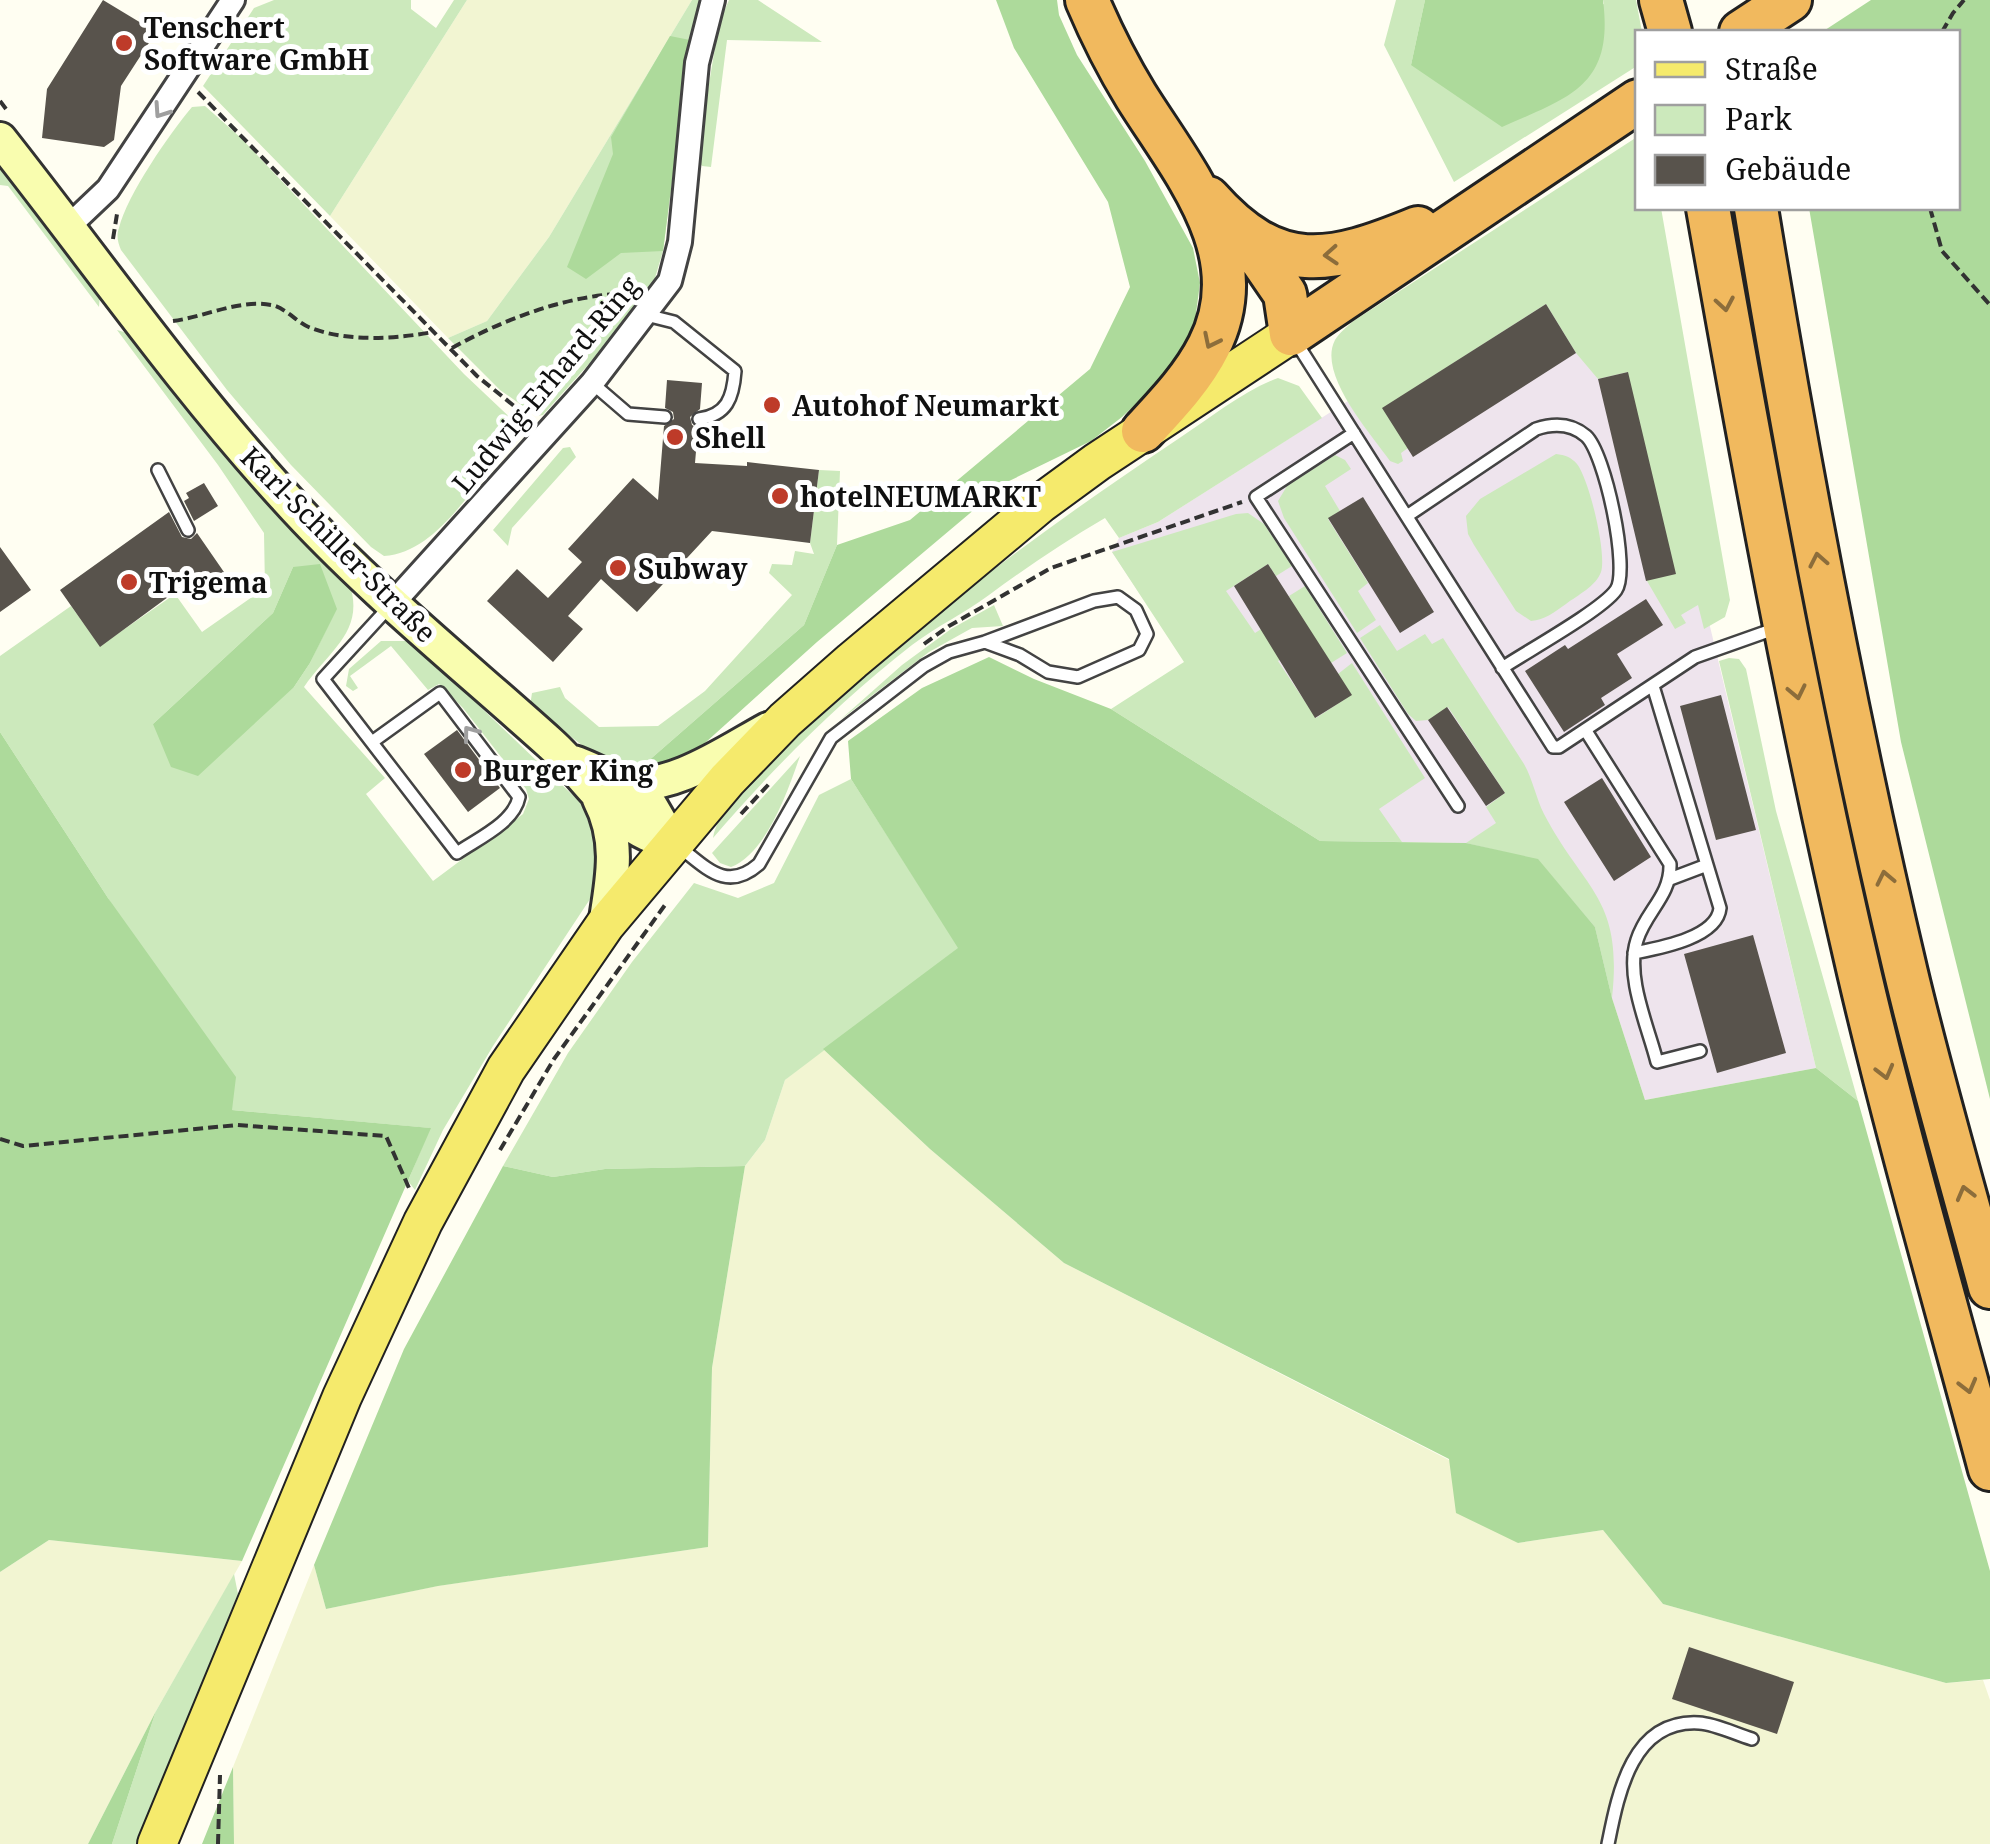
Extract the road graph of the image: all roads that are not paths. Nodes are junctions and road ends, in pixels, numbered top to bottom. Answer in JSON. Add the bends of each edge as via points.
{"nodes":[{"id":1,"x":233,"y":0,"type":"edge"},
{"id":2,"x":713,"y":0,"type":"edge"},
{"id":3,"x":1088,"y":0,"type":"edge"},
{"id":4,"x":1661,"y":0,"type":"edge"},
{"id":5,"x":1676,"y":0,"type":"edge"},
{"id":6,"x":1723,"y":0,"type":"edge"},
{"id":7,"x":1790,"y":0,"type":"edge"},
{"id":8,"x":1669,"y":30,"type":"edge"},
{"id":9,"x":1681,"y":30,"type":"edge"},
{"id":10,"x":1728,"y":30,"type":"edge"},
{"id":11,"x":1743,"y":30,"type":"edge"},
{"id":12,"x":1635,"y":102,"type":"edge"},
{"id":13,"x":0,"y":139,"type":"edge"},
{"id":14,"x":1488,"y":201,"type":"junction"},
{"id":15,"x":1708,"y":210,"type":"edge"},
{"id":16,"x":1756,"y":210,"type":"edge"},
{"id":17,"x":68,"y":226,"type":"junction"},
{"id":18,"x":1229,"y":237,"type":"junction"},
{"id":19,"x":650,"y":309,"type":"junction"},
{"id":20,"x":1291,"y":334,"type":"junction"},
{"id":21,"x":592,"y":384,"type":"junction"},
{"id":22,"x":665,"y":417,"type":"dead end"},
{"id":23,"x":699,"y":419,"type":"dead end"},
{"id":24,"x":1143,"y":431,"type":"junction"},
{"id":25,"x":1354,"y":432,"type":"junction"},
{"id":26,"x":158,"y":470,"type":"dead end"},
{"id":27,"x":1408,"y":516,"type":"junction"},
{"id":28,"x":188,"y":530,"type":"dead end"},
{"id":29,"x":393,"y":603,"type":"junction"},
{"id":30,"x":1784,"y":626,"type":"junction"},
{"id":31,"x":985,"y":642,"type":"junction"},
{"id":32,"x":1502,"y":668,"type":"junction"},
{"id":33,"x":1653,"y":686,"type":"junction"},
{"id":34,"x":785,"y":720,"type":"junction"},
{"id":35,"x":1586,"y":731,"type":"junction"},
{"id":36,"x":372,"y":742,"type":"junction"},
{"id":37,"x":610,"y":787,"type":"junction"},
{"id":38,"x":1458,"y":806,"type":"dead end"},
{"id":39,"x":672,"y":842,"type":"junction"},
{"id":40,"x":1707,"y":865,"type":"junction"},
{"id":41,"x":1670,"y":878,"type":"junction"},
{"id":42,"x":605,"y":925,"type":"junction"},
{"id":43,"x":1634,"y":953,"type":"junction"},
{"id":44,"x":1700,"y":1050,"type":"dead end"},
{"id":45,"x":1990,"y":1287,"type":"edge"},
{"id":46,"x":1990,"y":1470,"type":"edge"},
{"id":47,"x":1752,"y":1739,"type":"dead end"},
{"id":48,"x":157,"y":1844,"type":"edge"},
{"id":49,"x":1608,"y":1844,"type":"edge"}],
"edges":[{"from":1,"to":17,"type":"street","one_way":true,"via":[[108,189]]},
{"from":2,"to":19,"type":"street","name":"Ludwig-Erhard-Ring","via":[[696,63],[676,262]]},
{"from":3,"to":18,"type":"highway","via":[[1116,62]]},
{"from":4,"to":8,"type":"highway"},
{"from":5,"to":9,"type":"highway"},
{"from":6,"to":10,"type":"highway"},
{"from":7,"to":11,"type":"highway"},
{"from":12,"to":14,"type":"highway"},
{"from":13,"to":17,"type":"street","name":"Karl-Schiller-Straße"},
{"from":14,"to":18,"type":"highway","one_way":true,"via":[[1368,248],[1325,257]]},
{"from":14,"to":20,"type":"highway"},
{"from":15,"to":30,"type":"highway","one_way":true},
{"from":45,"to":16,"type":"highway","one_way":true,"via":[[1906,974],[1858,754]]},
{"from":17,"to":29,"type":"street","name":"Karl-Schiller-Straße","via":[[230,436]]},
{"from":18,"to":20,"type":"highway","via":[[1280,284]]},
{"from":18,"to":24,"type":"highway","one_way":true,"via":[[1217,329],[1186,381]]},
{"from":19,"to":21,"type":"street","name":"Ludwig-Erhard-Ring"},
{"from":19,"to":23,"type":"lane","via":[[735,372],[725,409]]},
{"from":20,"to":24,"type":"main road"},
{"from":20,"to":25,"type":"lane"},
{"from":21,"to":22,"type":"lane","via":[[628,414]]},
{"from":21,"to":29,"type":"street","name":"Ludwig-Erhard-Ring"},
{"from":24,"to":34,"type":"main road","via":[[1027,514]]},
{"from":25,"to":27,"type":"lane"},
{"from":25,"to":38,"type":"lane","via":[[1256,497]]},
{"from":26,"to":28,"type":"lane"},
{"from":27,"to":32,"type":"lane"},
{"from":27,"to":32,"type":"lane","via":[[1536,430],[1571,427],[1594,446],[1621,564],[1616,592]]},
{"from":29,"to":36,"type":"lane","via":[[324,678]]},
{"from":29,"to":37,"type":"street","name":"Karl-Schiller-Straße","via":[[569,761]]},
{"from":30,"to":33,"type":"lane","via":[[1715,647]]},
{"from":30,"to":46,"type":"highway","one_way":true,"via":[[1860,978]]},
{"from":31,"to":31,"type":"lane","via":[[1118,597],[1136,610],[1147,634],[1139,650],[1078,677],[1048,672]]},
{"from":31,"to":39,"type":"lane","via":[[924,666],[832,738],[749,873],[716,874]]},
{"from":32,"to":35,"type":"lane","via":[[1553,746]]},
{"from":33,"to":35,"type":"lane"},
{"from":33,"to":40,"type":"lane"},
{"from":34,"to":37,"type":"street","via":[[683,774]]},
{"from":34,"to":39,"type":"main road"},
{"from":35,"to":41,"type":"lane","via":[[1665,853]]},
{"from":36,"to":36,"type":"lane","one_way":true,"via":[[457,854],[513,814],[519,797],[440,693]]},
{"from":37,"to":39,"type":"street","via":[[652,806]]},
{"from":37,"to":42,"type":"street","via":[[607,817],[614,845]]},
{"from":39,"to":42,"type":"main road"},
{"from":40,"to":41,"type":"lane"},
{"from":40,"to":43,"type":"lane","via":[[1719,918],[1688,938]]},
{"from":41,"to":43,"type":"lane"},
{"from":42,"to":48,"type":"main road","via":[[506,1069],[423,1222],[342,1397]]},
{"from":43,"to":44,"type":"lane","via":[[1657,1062]]},
{"from":47,"to":49,"type":"lane","via":[[1702,1723],[1660,1732],[1638,1750],[1624,1776]]}]}
